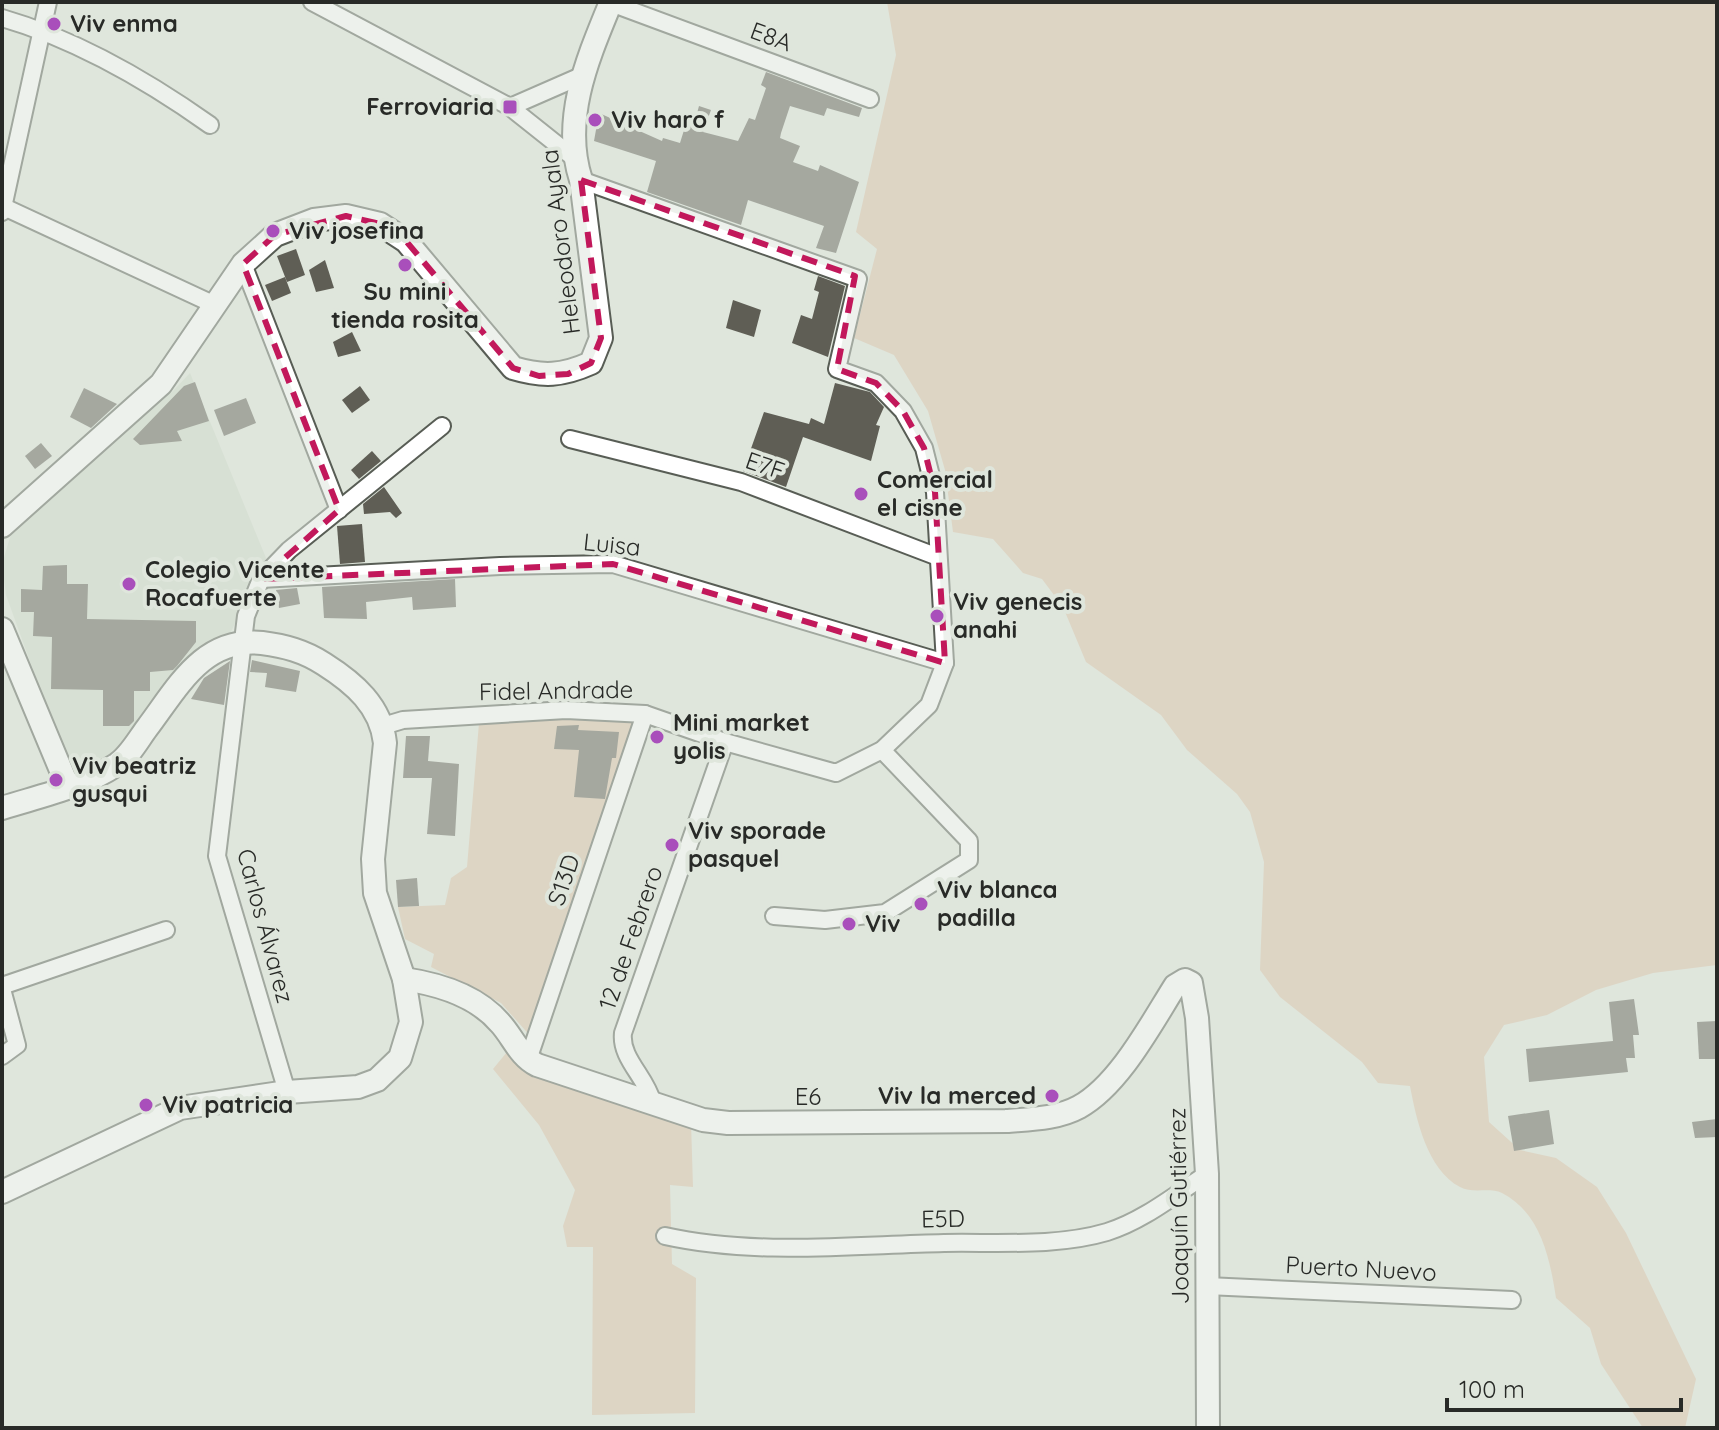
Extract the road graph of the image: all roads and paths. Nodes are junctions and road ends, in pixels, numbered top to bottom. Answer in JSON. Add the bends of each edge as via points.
{"nodes":[{"id":1,"x":48,"y":2,"type":"edge"},
{"id":2,"x":312,"y":2,"type":"edge"},
{"id":3,"x":611,"y":2,"type":"edge"},
{"id":4,"x":2,"y":18,"type":"edge"},
{"id":5,"x":41,"y":29,"type":"junction"},
{"id":6,"x":581,"y":76,"type":"junction"},
{"id":7,"x":870,"y":99,"type":"dead end"},
{"id":8,"x":510,"y":107,"type":"junction"},
{"id":9,"x":210,"y":125,"type":"dead end"},
{"id":10,"x":574,"y":158,"type":"junction"},
{"id":11,"x":581,"y":180,"type":"junction"},
{"id":12,"x":3,"y":210,"type":"edge"},
{"id":13,"x":243,"y":264,"type":"junction"},
{"id":14,"x":215,"y":305,"type":"junction"},
{"id":15,"x":442,"y":426,"type":"dead end"},
{"id":16,"x":570,"y":439,"type":"dead end"},
{"id":17,"x":339,"y":510,"type":"junction"},
{"id":18,"x":2,"y":526,"type":"edge"},
{"id":19,"x":938,"y":557,"type":"junction"},
{"id":20,"x":261,"y":579,"type":"junction"},
{"id":21,"x":2,"y":629,"type":"edge"},
{"id":22,"x":242,"y":641,"type":"junction"},
{"id":23,"x":945,"y":663,"type":"junction"},
{"id":24,"x":645,"y":714,"type":"junction"},
{"id":25,"x":383,"y":726,"type":"junction"},
{"id":26,"x":725,"y":742,"type":"junction"},
{"id":27,"x":882,"y":750,"type":"junction"},
{"id":28,"x":68,"y":787,"type":"junction"},
{"id":29,"x":2,"y":808,"type":"edge"},
{"id":30,"x":774,"y":916,"type":"dead end"},
{"id":31,"x":166,"y":930,"type":"dead end"},
{"id":32,"x":404,"y":979,"type":"junction"},
{"id":33,"x":1191,"y":983,"type":"joint"},
{"id":34,"x":2,"y":987,"type":"edge"},
{"id":35,"x":2,"y":1056,"type":"edge"},
{"id":36,"x":528,"y":1060,"type":"junction"},
{"id":37,"x":287,"y":1092,"type":"junction"},
{"id":38,"x":652,"y":1101,"type":"junction"},
{"id":39,"x":1207,"y":1174,"type":"junction"},
{"id":40,"x":2,"y":1192,"type":"edge"},
{"id":41,"x":665,"y":1236,"type":"dead end"},
{"id":42,"x":1207,"y":1286,"type":"junction"},
{"id":43,"x":1512,"y":1300,"type":"dead end"},
{"id":44,"x":1208,"y":1428,"type":"edge"}],
"edges":[{"from":1,"to":5,"type":"street"},
{"from":2,"to":8,"type":"street"},
{"from":3,"to":6,"type":"street","name":"Heleodoro Ayala"},
{"from":3,"to":7,"type":"street","name":"E8A"},
{"from":4,"to":5,"type":"street"},
{"from":5,"to":9,"type":"street","via":[[174,99]]},
{"from":5,"to":12,"type":"street"},
{"from":6,"to":8,"type":"street"},
{"from":6,"to":10,"type":"street","name":"Heleodoro Ayala"},
{"from":8,"to":10,"type":"street"},
{"from":10,"to":11,"type":"street","name":"Heleodoro Ayala"},
{"from":11,"to":13,"type":"street","name":"Heleodoro Ayala","via":[[601,338],[591,363],[568,374],[539,376],[513,368],[406,241],[380,224],[346,216],[314,220],[275,235]]},
{"from":11,"to":19,"type":"street","name":"Fidel Andrade","via":[[855,276],[859,282],[837,369],[876,383],[903,411],[924,448],[935,492]]},
{"from":12,"to":14,"type":"street"},
{"from":13,"to":14,"type":"street","name":"Heleodoro Ayala"},
{"from":13,"to":17,"type":"street"},
{"from":14,"to":18,"type":"street","name":"Heleodoro Ayala","via":[[161,384]]},
{"from":15,"to":17,"type":"street","name":"Carlos Álvarez"},
{"from":16,"to":19,"type":"street","name":"E7F","via":[[741,482]]},
{"from":17,"to":20,"type":"street","name":"Carlos Álvarez"},
{"from":19,"to":23,"type":"street","name":"Fidel Andrade"},
{"from":20,"to":22,"type":"street","name":"Carlos Álvarez"},
{"from":20,"to":23,"type":"street","name":"Luisa","via":[[613,564]]},
{"from":21,"to":28,"type":"street"},
{"from":22,"to":25,"type":"street","via":[[291,647],[320,661],[345,677],[373,706]]},
{"from":22,"to":28,"type":"street","via":[[207,654],[120,763]]},
{"from":22,"to":37,"type":"street","name":"Carlos Álvarez","via":[[217,856]]},
{"from":23,"to":27,"type":"street","name":"Fidel Andrade","via":[[929,705]]},
{"from":24,"to":25,"type":"street","name":"Fidel Andrade","via":[[566,710],[403,720]]},
{"from":24,"to":26,"type":"street","name":"Fidel Andrade"},
{"from":24,"to":36,"type":"street","name":"S13D"},
{"from":25,"to":32,"type":"street","via":[[375,893]]},
{"from":26,"to":27,"type":"street","name":"Fidel Andrade","via":[[831,772]]},
{"from":26,"to":38,"type":"street","name":"12 de Febrero","via":[[623,1033],[624,1050]]},
{"from":27,"to":30,"type":"street","via":[[969,841],[969,860],[885,913],[825,920]]},
{"from":28,"to":29,"type":"street"},
{"from":31,"to":34,"type":"street"},
{"from":32,"to":36,"type":"street","via":[[431,983],[470,999],[499,1021]]},
{"from":32,"to":37,"type":"street","via":[[411,1022],[400,1058],[377,1080],[358,1087]]},
{"from":33,"to":38,"type":"street","name":"E6","via":[[1185,980],[1175,986],[1133,1051],[1099,1091],[1052,1117],[728,1123],[703,1120]]},
{"from":33,"to":39,"type":"street","name":"Joaquín Gutiérrez"},
{"from":34,"to":35,"type":"street","via":[[17,1045]]},
{"from":36,"to":38,"type":"street","name":"E6"},
{"from":37,"to":40,"type":"street","via":[[180,1108]]},
{"from":39,"to":41,"type":"street","name":"E5D","via":[[1108,1232],[1038,1241],[789,1247],[697,1243]]},
{"from":39,"to":42,"type":"street","name":"Joaquín Gutiérrez"},
{"from":42,"to":43,"type":"street","name":"Puerto Nuevo"},
{"from":42,"to":44,"type":"street","name":"Joaquín Gutiérrez"}]}
